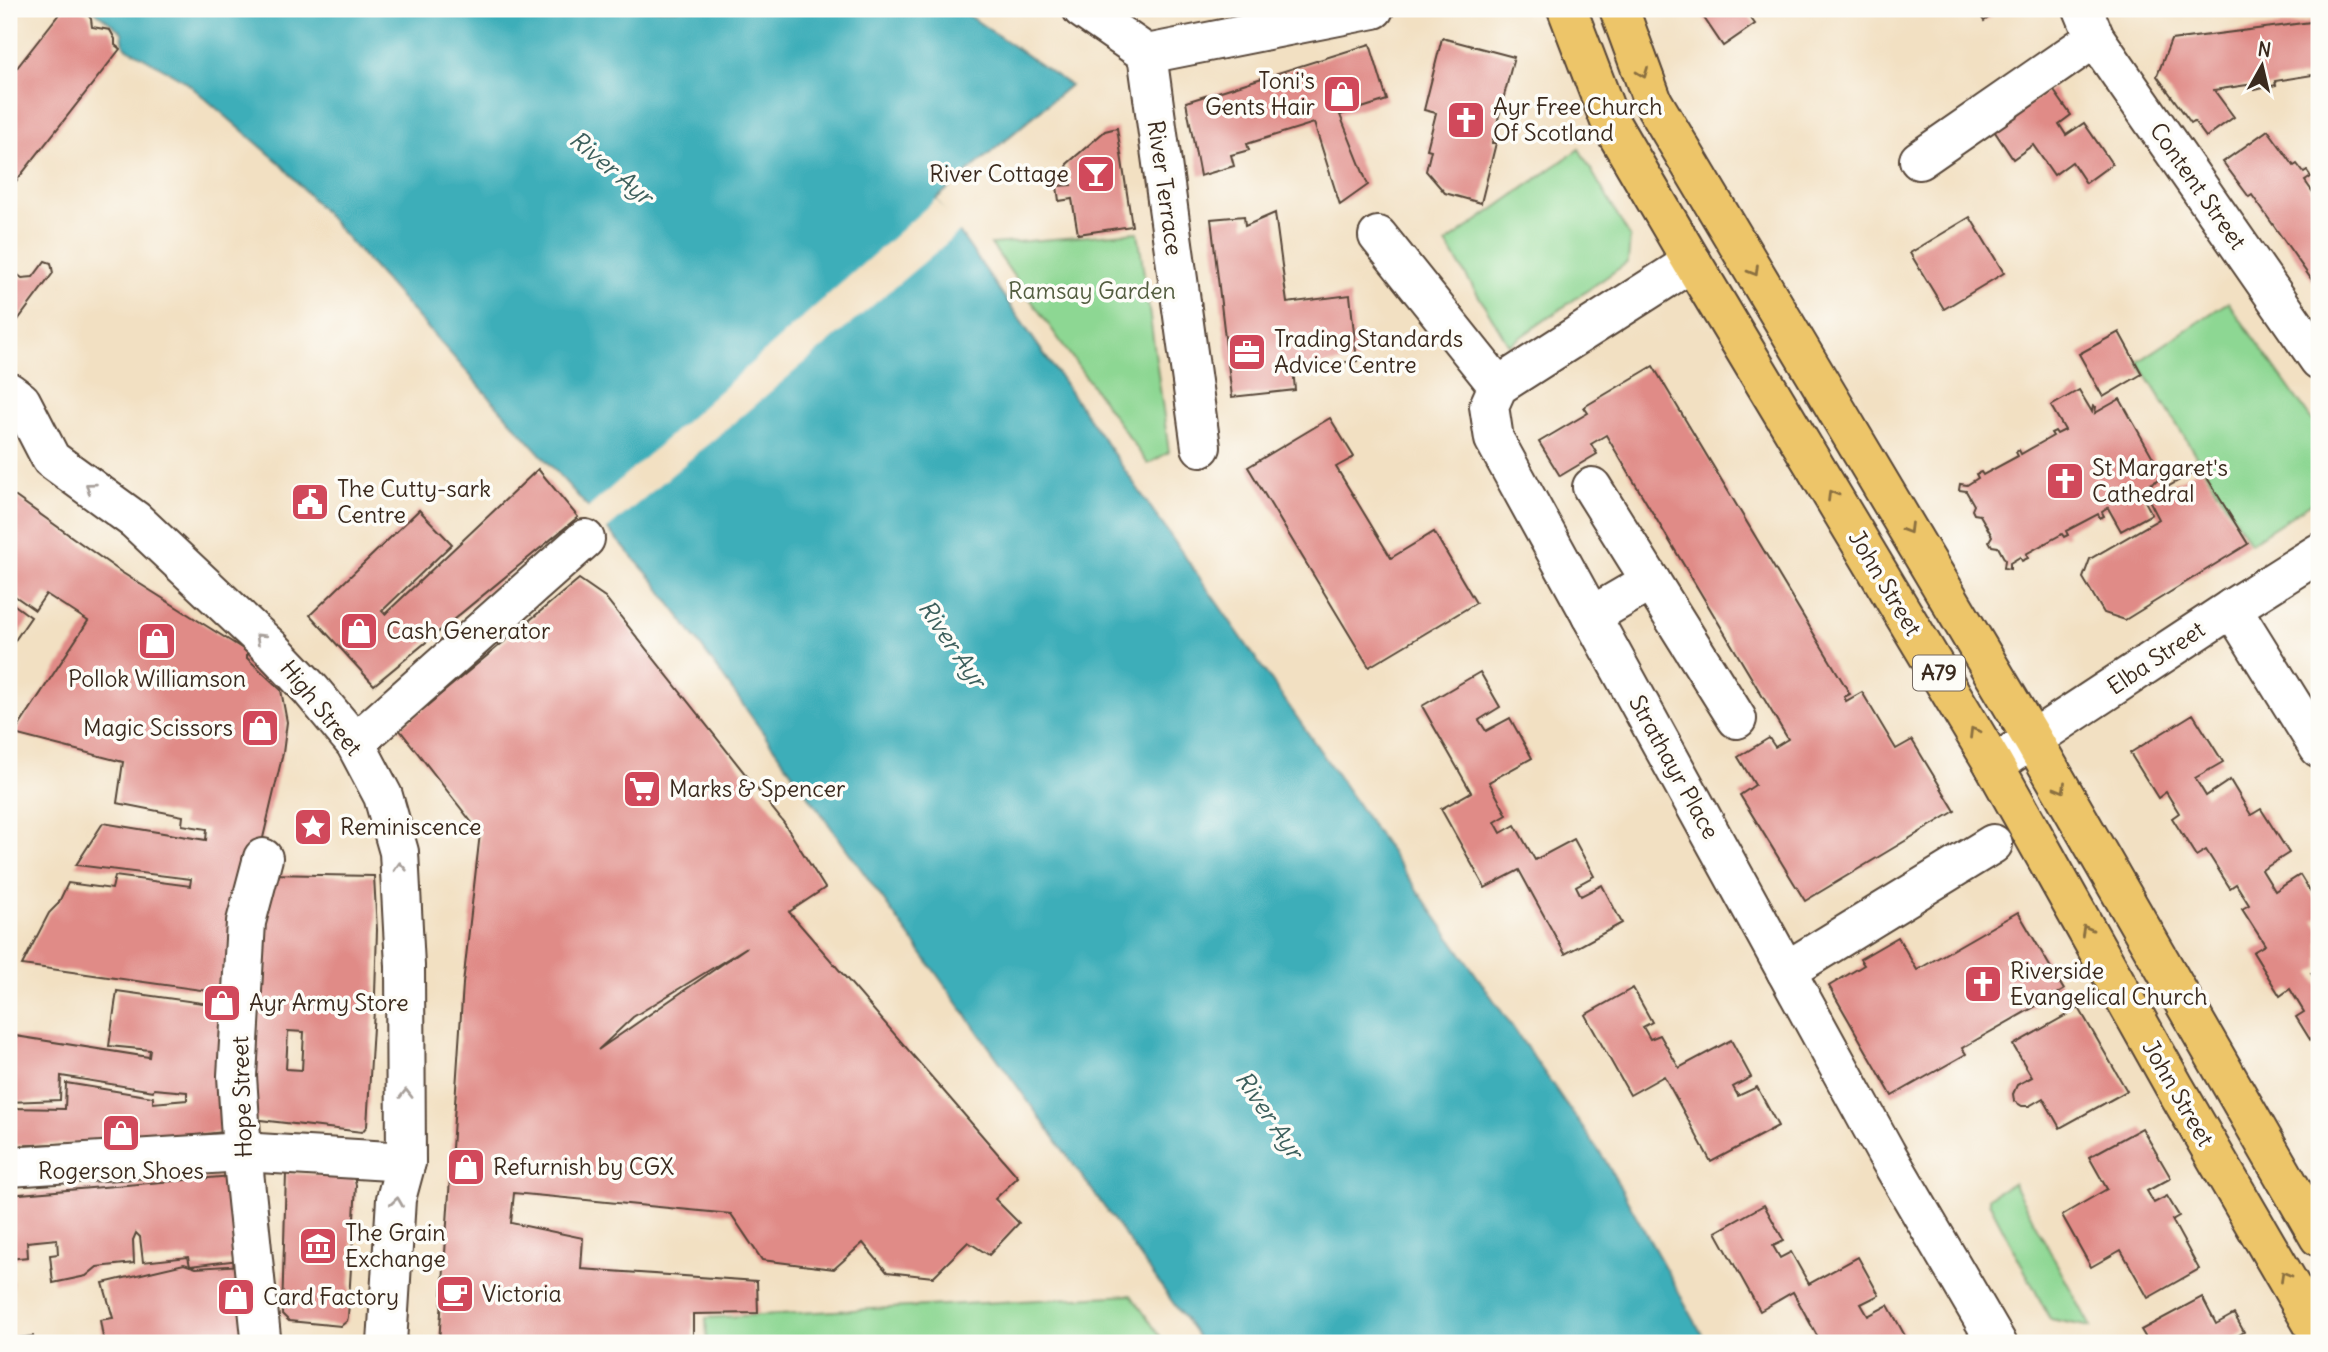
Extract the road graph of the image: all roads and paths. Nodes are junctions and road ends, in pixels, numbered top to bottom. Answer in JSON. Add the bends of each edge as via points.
{"nodes":[{"id":1,"x":1082,"y":9,"type":"edge"},
{"id":2,"x":1374,"y":9,"type":"edge"},
{"id":3,"x":1567,"y":9,"type":"edge"},
{"id":4,"x":1619,"y":9,"type":"edge"},
{"id":5,"x":2090,"y":24,"type":"edge"},
{"id":6,"x":1147,"y":54,"type":"junction"},
{"id":7,"x":1919,"y":160,"type":"dead end"},
{"id":8,"x":1378,"y":236,"type":"dead end"},
{"id":9,"x":1692,"y":262,"type":"junction"},
{"id":10,"x":2319,"y":360,"type":"edge"},
{"id":11,"x":1498,"y":386,"type":"junction"},
{"id":12,"x":9,"y":392,"type":"edge"},
{"id":13,"x":1201,"y":447,"type":"dead end"},
{"id":14,"x":1592,"y":487,"type":"dead end"},
{"id":15,"x":584,"y":539,"type":"dead end"},
{"id":16,"x":2319,"y":553,"type":"edge"},
{"id":17,"x":1651,"y":581,"type":"junction"},
{"id":18,"x":2232,"y":607,"type":"junction"},
{"id":19,"x":1591,"y":616,"type":"junction"},
{"id":20,"x":1737,"y":719,"type":"dead end"},
{"id":21,"x":2033,"y":740,"type":"junction"},
{"id":22,"x":355,"y":743,"type":"junction"},
{"id":23,"x":2319,"y":748,"type":"edge"},
{"id":24,"x":1994,"y":765,"type":"junction"},
{"id":25,"x":1993,"y":845,"type":"dead end"},
{"id":26,"x":263,"y":858,"type":"dead end"},
{"id":27,"x":1786,"y":971,"type":"junction"},
{"id":28,"x":242,"y":1152,"type":"junction"},
{"id":29,"x":406,"y":1163,"type":"junction"},
{"id":30,"x":9,"y":1167,"type":"edge"},
{"id":31,"x":2319,"y":1237,"type":"edge"},
{"id":32,"x":2319,"y":1335,"type":"edge"},
{"id":33,"x":261,"y":1337,"type":"dead end"},
{"id":34,"x":387,"y":1343,"type":"edge"},
{"id":35,"x":1997,"y":1343,"type":"edge"}],
"edges":[{"from":1,"to":6,"type":"street"},
{"from":2,"to":6,"type":"street"},
{"from":3,"to":9,"type":"main road","name":"John Street","number":"A79","via":[[1611,124]]},
{"from":4,"to":21,"type":"main road","name":"John Street","number":"A79","one_way":true,"via":[[1653,102]]},
{"from":5,"to":7,"type":"street"},
{"from":5,"to":10,"type":"street","name":"Content Street"},
{"from":6,"to":13,"type":"street","name":"River Terrace"},
{"from":8,"to":11,"type":"street"},
{"from":9,"to":11,"type":"street"},
{"from":24,"to":9,"type":"main road","name":"John Street","number":"A79","one_way":true},
{"from":11,"to":19,"type":"street","name":"Strathayr Place","via":[[1489,407],[1494,439]]},
{"from":22,"to":12,"type":"street","name":"High Street","one_way":true,"via":[[271,648],[135,520],[51,459],[21,401]]},
{"from":14,"to":17,"type":"street"},
{"from":15,"to":22,"type":"street"},
{"from":16,"to":18,"type":"street","name":"Elba Street"},
{"from":17,"to":19,"type":"street"},
{"from":17,"to":20,"type":"street"},
{"from":18,"to":21,"type":"street","name":"Elba Street"},
{"from":18,"to":23,"type":"street"},
{"from":19,"to":27,"type":"street","name":"Strathayr Place"},
{"from":21,"to":24,"type":"street","name":"Elba Street"},
{"from":21,"to":31,"type":"main road","name":"John Street","number":"A79","one_way":true},
{"from":29,"to":22,"type":"street","name":"High Street","one_way":true,"via":[[399,852],[383,796]]},
{"from":32,"to":24,"type":"main road","name":"John Street","number":"A79","one_way":true},
{"from":25,"to":27,"type":"street"},
{"from":26,"to":28,"type":"street","name":"Hope Street","via":[[246,922],[237,1076]]},
{"from":27,"to":35,"type":"street","name":"Strathayr Place"},
{"from":28,"to":29,"type":"street"},
{"from":28,"to":30,"type":"street"},
{"from":28,"to":33,"type":"street","name":"Hope Street"},
{"from":34,"to":29,"type":"street","name":"High Street","one_way":true,"via":[[396,1199]]}]}
